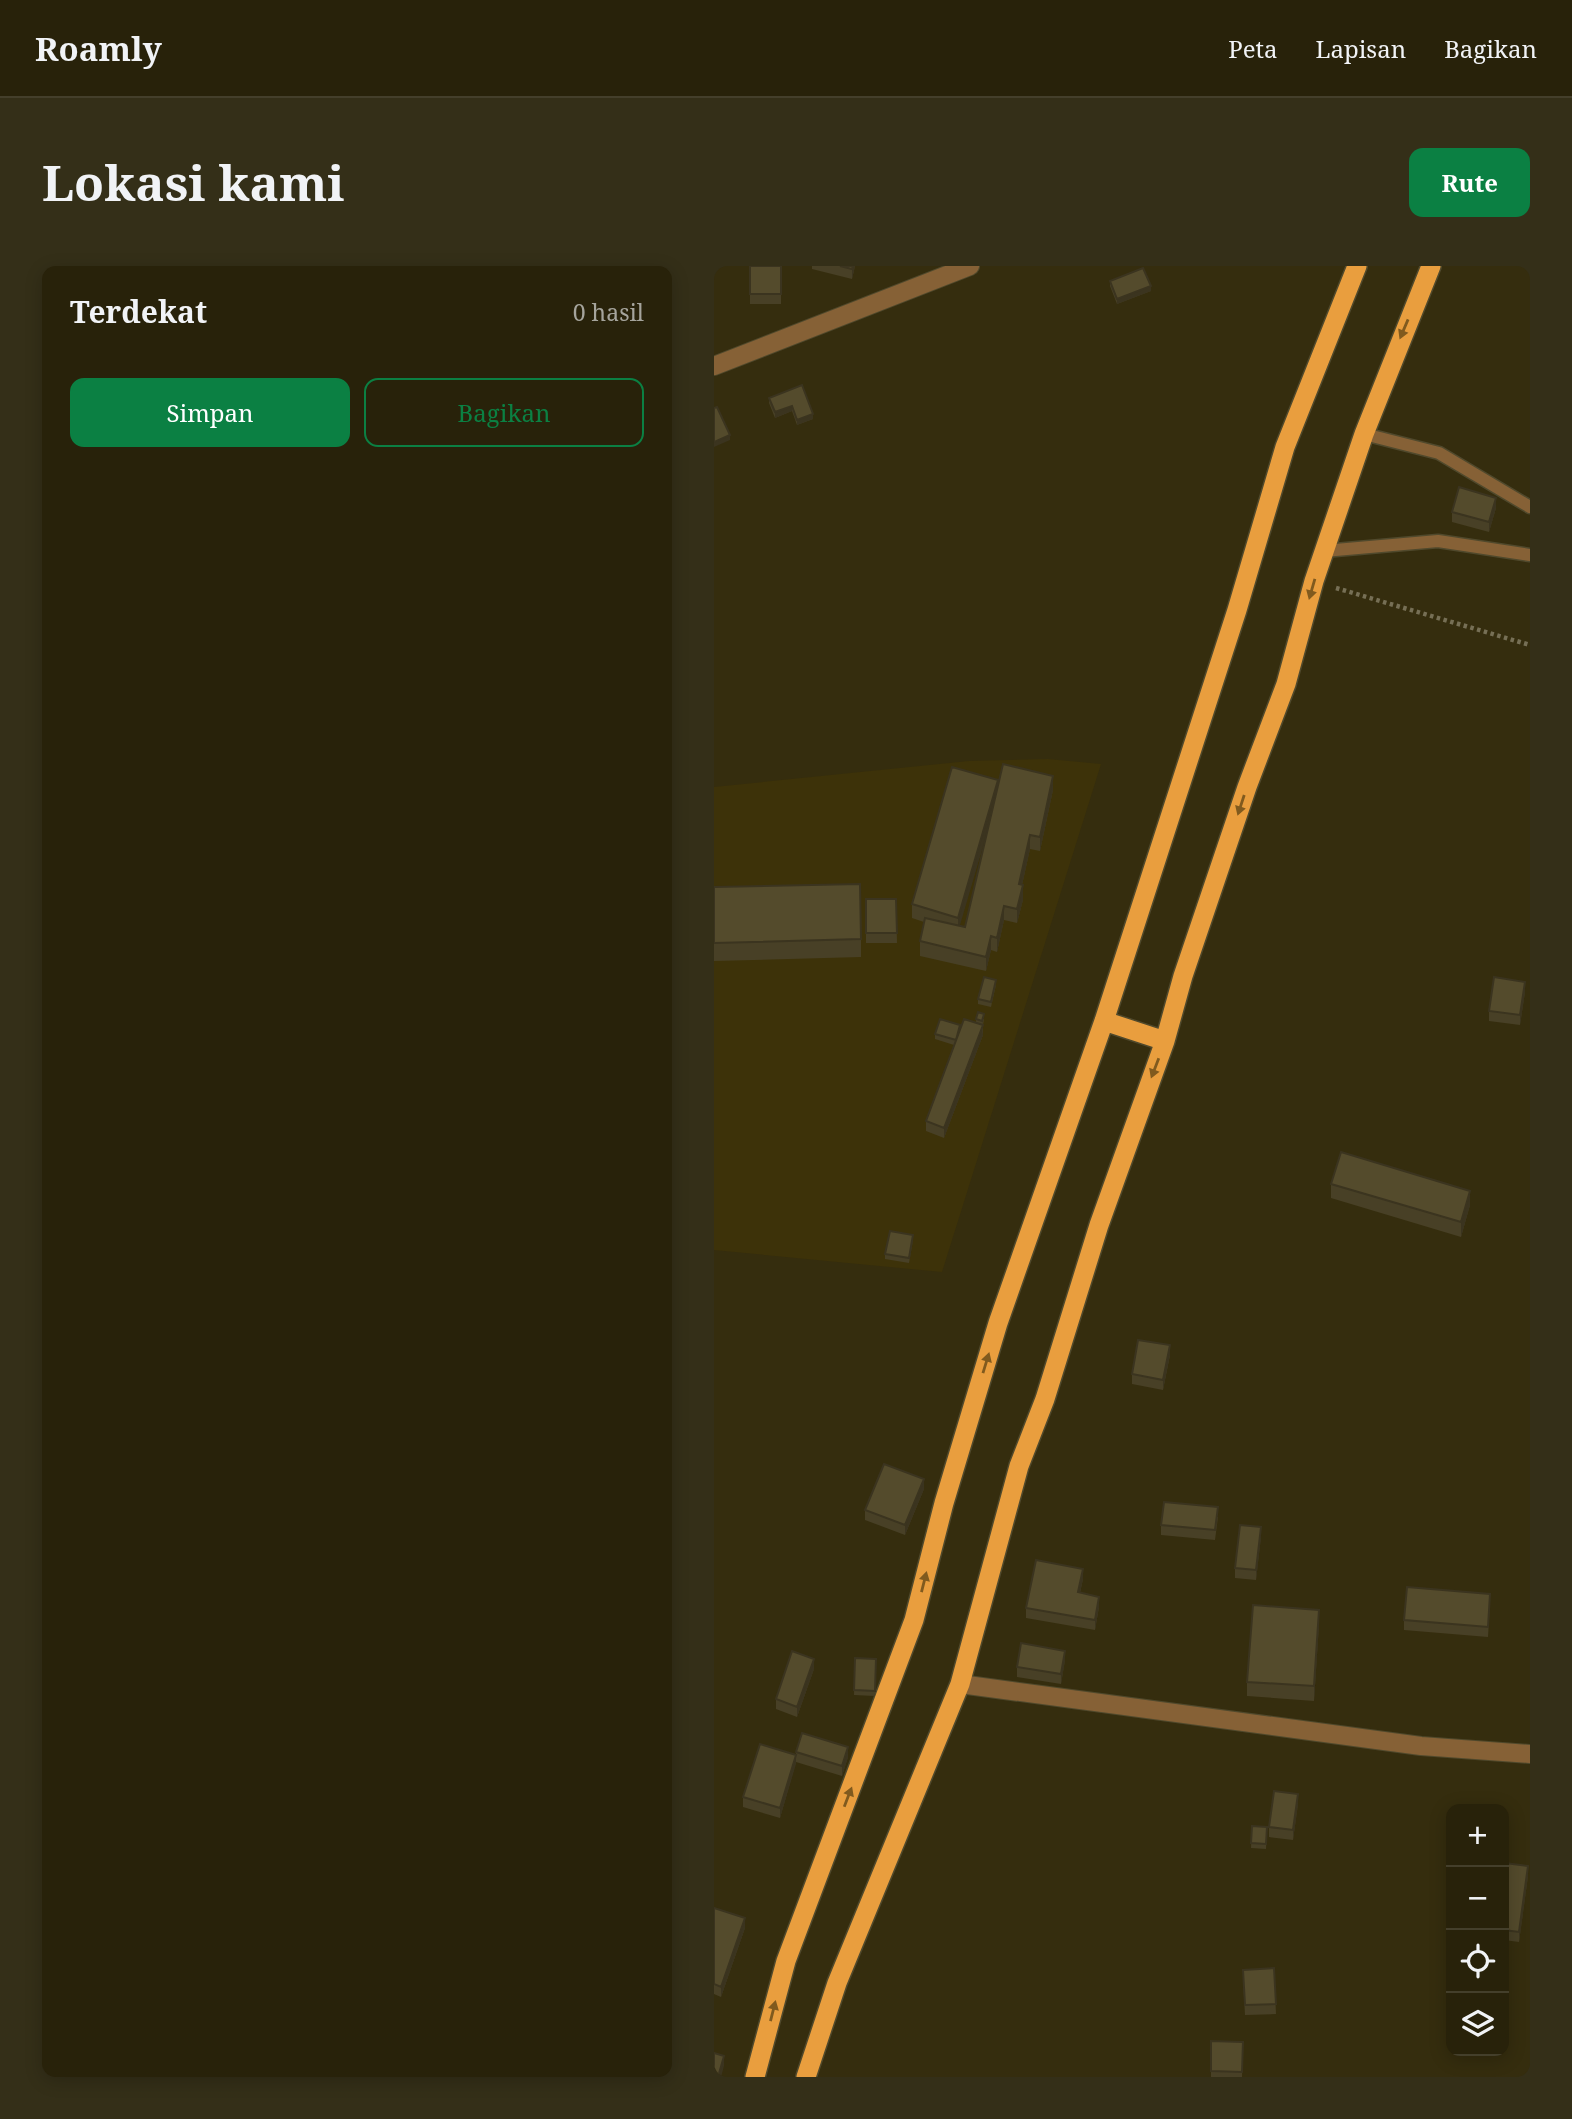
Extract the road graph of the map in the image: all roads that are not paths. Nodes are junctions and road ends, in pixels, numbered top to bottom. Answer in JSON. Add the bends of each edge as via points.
{"nodes":[{"id":1,"x":971,"y":266,"type":"edge"},
{"id":2,"x":1357,"y":266,"type":"edge"},
{"id":3,"x":1431,"y":266,"type":"edge"},
{"id":4,"x":714,"y":366,"type":"edge"},
{"id":5,"x":1364,"y":434,"type":"junction"},
{"id":6,"x":1530,"y":507,"type":"edge"},
{"id":7,"x":1324,"y":551,"type":"junction"},
{"id":8,"x":1530,"y":555,"type":"edge"},
{"id":9,"x":1104,"y":1021,"type":"junction"},
{"id":10,"x":1165,"y":1041,"type":"junction"},
{"id":11,"x":960,"y":1684,"type":"junction"},
{"id":12,"x":1530,"y":1754,"type":"edge"},
{"id":13,"x":755,"y":2077,"type":"edge"},
{"id":14,"x":806,"y":2077,"type":"edge"}],
"edges":[{"from":1,"to":4,"type":"street"},
{"from":2,"to":9,"type":"highway","via":[[1285,447]]},
{"from":3,"to":5,"type":"highway","one_way":true},
{"from":5,"to":6,"type":"lane","via":[[1439,453]]},
{"from":5,"to":7,"type":"highway"},
{"from":7,"to":8,"type":"lane","via":[[1437,541]]},
{"from":7,"to":10,"type":"highway","one_way":true,"via":[[1286,684],[1182,976]]},
{"from":9,"to":10,"type":"highway"},
{"from":13,"to":9,"type":"highway","one_way":true,"via":[[786,1961],[914,1620],[998,1323]]},
{"from":10,"to":11,"type":"highway","one_way":true,"via":[[1130,1131],[1045,1399],[1019,1466]]},
{"from":11,"to":12,"type":"street","via":[[1421,1746]]},
{"from":11,"to":14,"type":"highway","via":[[837,1983]]}]}
